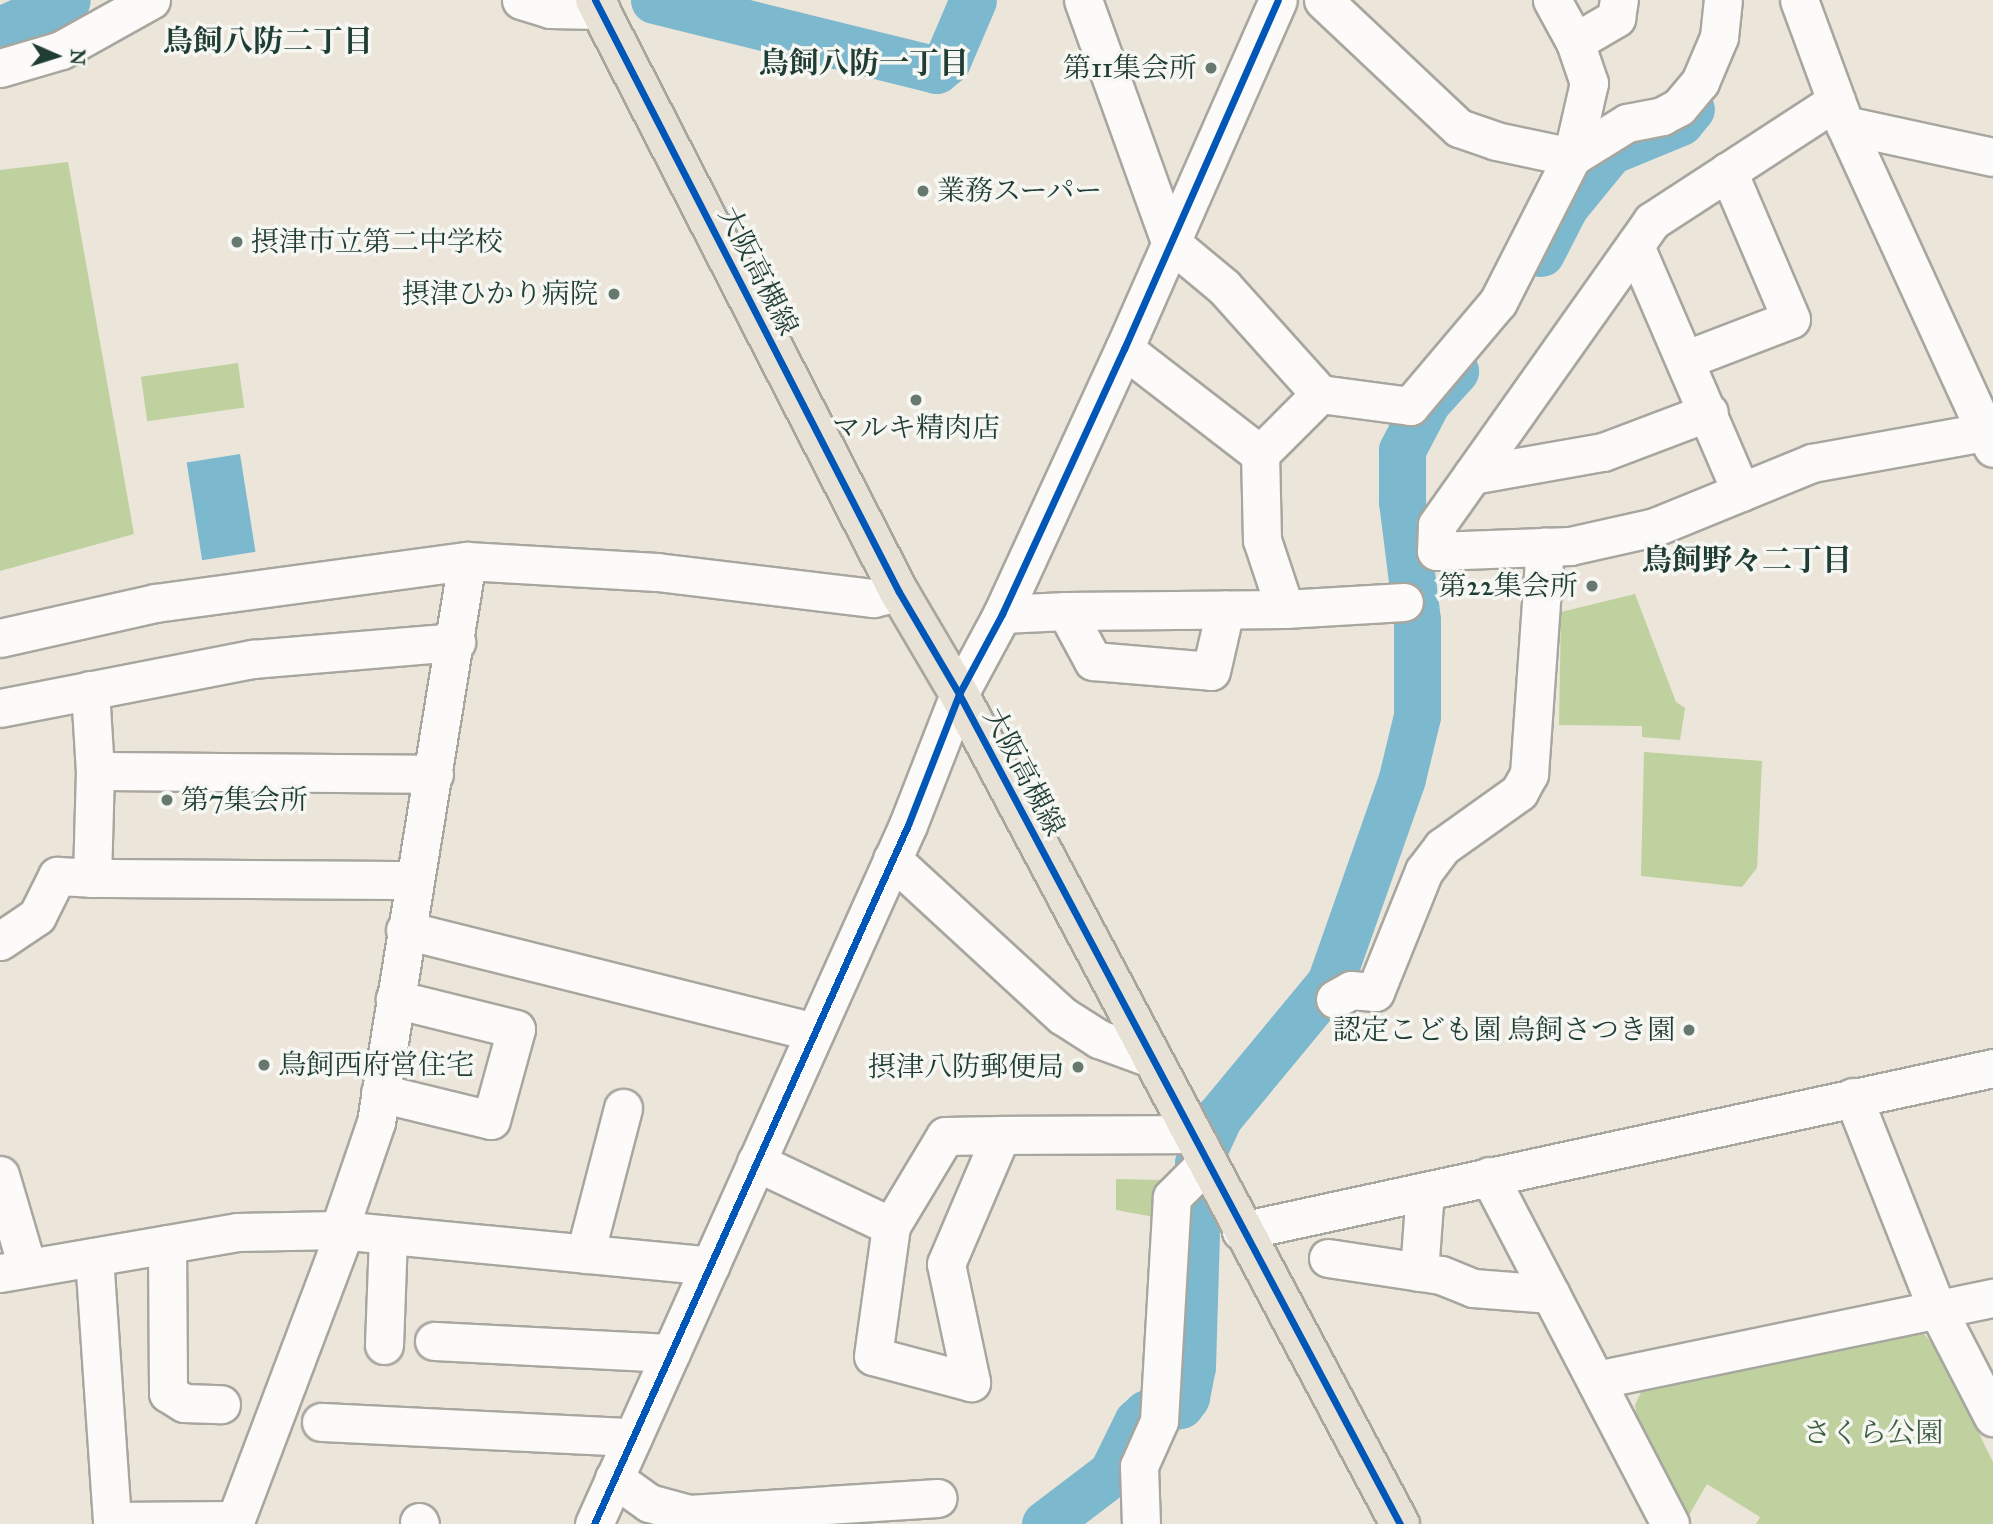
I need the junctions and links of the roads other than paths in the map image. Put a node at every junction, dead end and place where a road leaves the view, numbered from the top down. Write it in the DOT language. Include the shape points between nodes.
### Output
graph roads {
  1 [pos="151,0"];
  2 [pos="521,0"];
  3 [pos="1083,0"];
  4 [pos="1278,0"];
  5 [pos="1323,0"];
  6 [pos="1552,0"];
  7 [pos="1619,0"];
  8 [pos="1723,0"];
  9 [pos="1799,0"];
  10 [pos="598,5"];
  11 [pos="1575,42"];
  12 [pos="0,68"];
  13 [pos="1840,113"];
  14 [pos="1993,157"];
  15 [pos="1572,158"];
  16 [pos="1728,172"];
  17 [pos="1170,242"];
  18 [pos="1635,246"];
  19 [pos="1124,349"];
  20 [pos="1687,359"];
  21 [pos="1320,394"];
  22 [pos="1709,412"];
  23 [pos="1989,440"];
  24 [pos="1260,454"];
  25 [pos="1472,475"];
  26 [pos="1741,492"];
  27 [pos="1545,547"];
  28 [pos="467,561"];
  29 [pos="899,592"];
  30 [pos="1404,602"];
  31 [pos="1285,609"];
  32 [pos="1225,610"];
  33 [pos="1066,611"];
  34 [pos="1002,614"];
  35 [pos="0,638"];
  36 [pos="456,642"];
  37 [pos="90,690"];
  38 [pos="959,694"];
  39 [pos="0,708"];
  40 [pos="95,771"];
  41 [pos="434,775"];
  42 [pos="892,859"];
  43 [pos="92,878"];
  44 [pos="413,880"];
  45 [pos="405,930"];
  46 [pos="0,941"];
  47 [pos="395,999"];
  48 [pos="1335,999"];
  49 [pos="814,1032"];
  50 [pos="1151,1058"];
  51 [pos="1993,1068"];
  52 [pos="380,1093"];
  53 [pos="1853,1097"];
  54 [pos="623,1108"];
  55 [pos="1001,1135"];
  56 [pos="1198,1148"];
  57 [pos="756,1162"];
  58 [pos="0,1175"];
  59 [pos="1489,1176"];
  60 [pos="1425,1191"];
  61 [pos="891,1226"];
  62 [pos="342,1230"];
  63 [pos="1241,1231"];
  64 [pos="388,1235"];
  65 [pos="167,1244"];
  66 [pos="585,1254"];
  67 [pos="93,1257"];
  68 [pos="1328,1258"];
  69 [pos="710,1266"];
  70 [pos="13,1270"];
  71 [pos="1419,1272"];
  72 [pos="1551,1294"];
  73 [pos="1993,1298"];
  74 [pos="1937,1310"];
  75 [pos="434,1341"];
  76 [pos="384,1345"];
  77 [pos="671,1353"];
  78 [pos="1596,1380"];
  79 [pos="221,1405"];
  80 [pos="1993,1417"];
  81 [pos="321,1422"];
  82 [pos="632,1437"];
  83 [pos="614,1478"];
  84 [pos="937,1498"];
  85 [pos="870,1513"];
  86 [pos="235,1522"];
  87 [pos="112,1523"];
  88 [pos="594,1524"];
  89 [pos="1141,1524"];
  90 [pos="1399,1524"];
  91 [pos="1670,1524"];
  1 -- 12 [label="street" via="61,50"];
  2 -- 10 [label="street" via="550,9"];
  3 -- 17 [label="street"];
  4 -- 17 [label="street"];
  5 -- 15 [label="street" via="1459,128"];
  6 -- 11 [label="street"];
  7 -- 11 [label="street" via="1616,18"];
  8 -- 15 [label="street" via="1719,37 1705,71 1679,107 1662,116 1627,123"];
  9 -- 13 [label="street"];
  10 -- 29 [label="main road, 大阪高槻線"];
  11 -- 15 [label="street" via="1589,83"];
  13 -- 14 [label="street"];
  13 -- 16 [label="street"];
  13 -- 23 [label="street"];
  15 -- 21 [label="street" via="1498,302 1410,406"];
  16 -- 18 [label="street" via="1652,221"];
  16 -- 20 [label="street" via="1791,319"];
  17 -- 19 [label="street"];
  17 -- 21 [label="street" via="1224,287"];
  18 -- 20 [label="street"];
  18 -- 25 [label="street"];
  19 -- 24 [label="street"];
  19 -- 34 [label="street"];
  20 -- 22 [label="street"];
  21 -- 24 [label="street"];
  22 -- 25 [label="street" via="1604,452"];
  22 -- 26 [label="street"];
  23 -- 26 [label="street" via="1812,463"];
  24 -- 31 [label="street" via="1262,540"];
  25 -- 27 [label="street" via="1437,525 1436,551"];
  26 -- 27 [label="street" via="1655,527"];
  27 -- 48 [label="street" via="1529,775 1519,792 1442,847 1424,871 1375,992 1351,990"];
  28 -- 29 [label="street" via="657,572 873,598"];
  28 -- 35 [label="street" via="155,603"];
  28 -- 36 [label="street"];
  29 -- 38 [label="main road, 大阪高槻線"];
  30 -- 31 [label="street"];
  31 -- 32 [label="street"];
  32 -- 33 [label="street"];
  32 -- 33 [label="street" via="1210,671 1093,661"];
  33 -- 34 [label="street"];
  34 -- 38 [label="street"];
  36 -- 37 [label="street" via="253,659"];
  36 -- 41 [label="street"];
  37 -- 39 [label="street"];
  37 -- 40 [label="street"];
  38 -- 42 [label="street"];
  38 -- 50 [label="main road, 大阪高槻線"];
  40 -- 41 [label="street"];
  40 -- 43 [label="street"];
  41 -- 44 [label="street"];
  42 -- 49 [label="street"];
  42 -- 50 [label="street" via="1063,1016 1099,1039"];
  43 -- 44 [label="street"];
  43 -- 46 [label="street" via="57,876 37,916"];
  44 -- 45 [label="street"];
  45 -- 47 [label="street"];
  45 -- 49 [label="street"];
  47 -- 52 [label="street"];
  47 -- 52 [label="street" via="516,1029 491,1120"];
  49 -- 57 [label="street"];
  50 -- 56 [label="main road, 大阪高槻線"];
  51 -- 53 [label="street"];
  52 -- 62 [label="street" via="376,1122"];
  53 -- 59 [label="street"];
  53 -- 74 [label="street"];
  54 -- 66 [label="street"];
  55 -- 56 [label="street"];
  55 -- 61 [label="street" via="945,1136"];
  55 -- 61 [label="street" via="946,1264 971,1382 873,1356"];
  56 -- 63 [label="main road, 大阪高槻線"];
  56 -- 89 [label="street" via="1172,1197 1159,1410 1139,1466"];
  57 -- 61 [label="street"];
  57 -- 69 [label="street"];
  58 -- 70 [label="street"];
  59 -- 60 [label="street"];
  59 -- 72 [label="street"];
  60 -- 63 [label="street"];
  60 -- 71 [label="street"];
  62 -- 64 [label="street"];
  62 -- 65 [label="street" via="237,1232"];
  62 -- 86 [label="street"];
  63 -- 90 [label="main road, 大阪高槻線"];
  64 -- 66 [label="street"];
  64 -- 76 [label="street"];
  65 -- 67 [label="street"];
  65 -- 79 [label="street" via="168,1393 184,1403"];
  66 -- 69 [label="street"];
  67 -- 70 [label="street"];
  67 -- 87 [label="street"];
  68 -- 71 [label="street"];
  69 -- 77 [label="street"];
  71 -- 72 [label="street" via="1473,1288"];
  72 -- 78 [label="street"];
  73 -- 74 [label="street"];
  74 -- 78 [label="street"];
  74 -- 80 [label="street"];
  75 -- 77 [label="street"];
  77 -- 82 [label="street"];
  78 -- 91 [label="street"];
  81 -- 82 [label="street"];
  82 -- 83 [label="street"];
  83 -- 85 [label="street" via="649,1503 689,1514"];
  83 -- 88 [label="street"];
  84 -- 85 [label="street"];
  86 -- 87 [label="street"];
}
